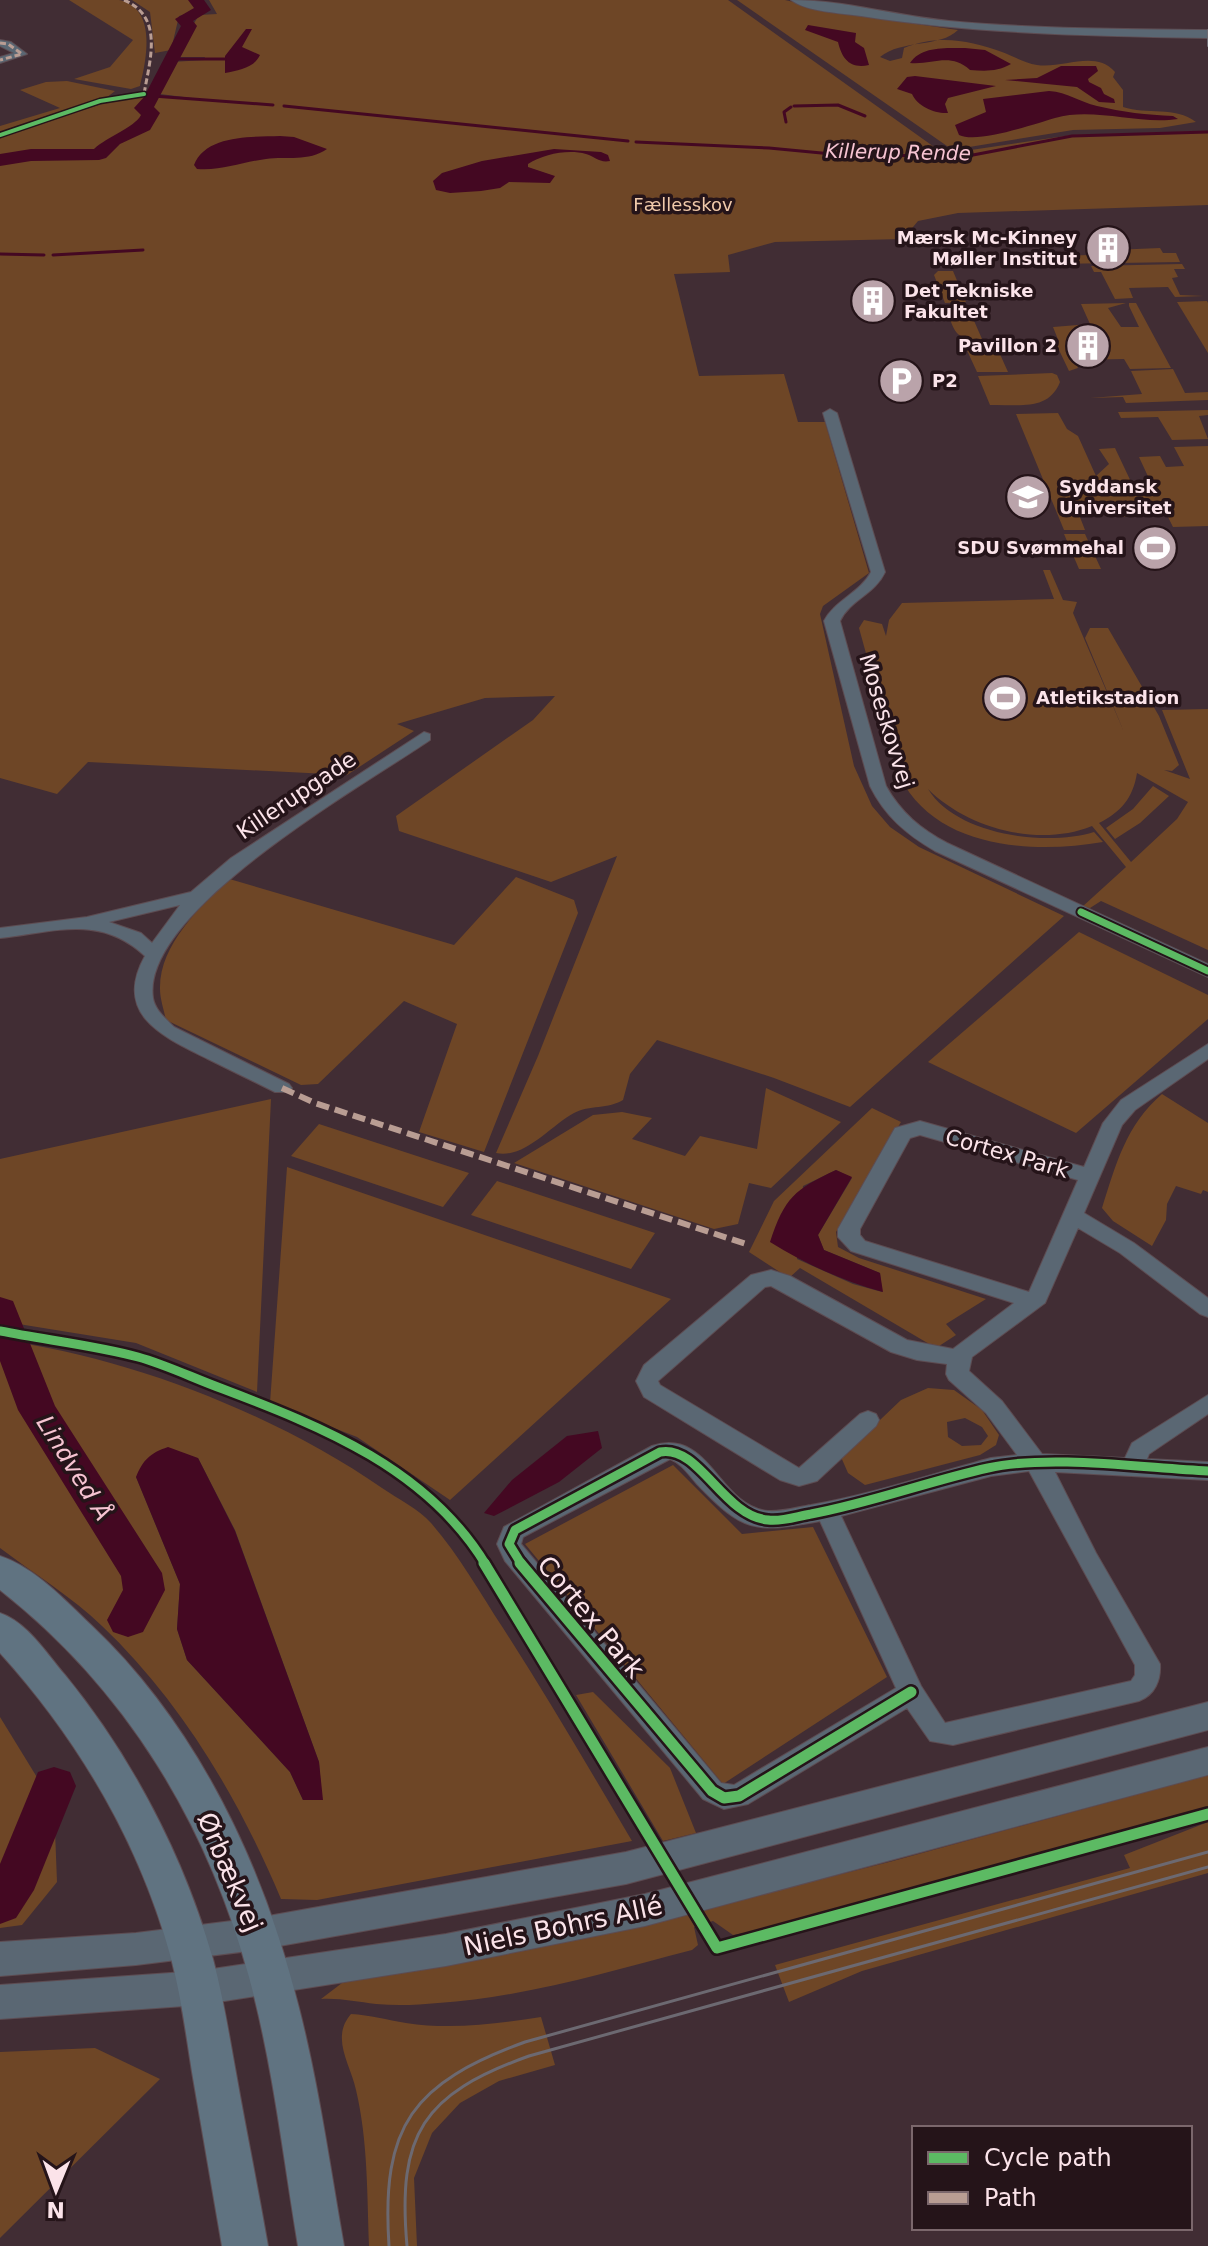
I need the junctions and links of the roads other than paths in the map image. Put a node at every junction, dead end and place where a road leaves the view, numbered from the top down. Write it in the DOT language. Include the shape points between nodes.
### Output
graph roads {
  1 [pos="797,0"];
  2 [pos="1208,34"];
  3 [pos="0,43"];
  4 [pos="0,60"];
  5 [pos="830,413"];
  6 [pos="424,737"];
  7 [pos="197,896"];
  8 [pos="87,922"];
  9 [pos="0,933"];
  10 [pos="153,954"];
  11 [pos="1208,971"];
  12 [pos="1208,1050"];
  13 [pos="282,1088"];
  14 [pos="1090,1176"];
  15 [pos="1074,1216"];
  16 [pos="1031,1303"];
  17 [pos="1208,1309"];
  18 [pos="959,1358"];
  19 [pos="1208,1403"];
  20 [pos="868,1420"];
  21 [pos="1035,1462"];
  22 [pos="1132,1468"];
  23 [pos="1208,1471"];
  24 [pos="827,1511"];
  25 [pos="0,1570"];
  26 [pos="0,1628"];
  27 [pos="911,1692"];
  28 [pos="1208,1703"];
  29 [pos="1208,1716"];
  30 [pos="1153,1731"];
  31 [pos="1208,1761"];
  32 [pos="257,1934"];
  33 [pos="187,1943"];
  34 [pos="0,1959"];
  35 [pos="271,1978"];
  36 [pos="199,1988"];
  37 [pos="0,2002"];
  38 [pos="245,2246"];
  39 [pos="321,2246"];
  1 -- 2 [label="street" via="963,26"];
  3 -- 4 [label="street" via="22,54"];
  5 -- 11 [label="street, Moseskovvej" via="878,572 838,607 832,621 886,804 941,847"];
  6 -- 7 [label="street, Killerupgade" via="237,862"];
  7 -- 8 [label="street, Killerupgade"];
  7 -- 10 [label="street, Killerupgade"];
  8 -- 9 [label="street, Killerupgade"];
  8 -- 10 [label="street, Killerupgade" via="135,937"];
  10 -- 13 [label="street, Killerupgade" via="144,1007 152,1021"];
  12 -- 14 [label="street, Cortex Park" via="1128,1105 1113,1123"];
  14 -- 15 [label="street, Cortex Park"];
  14 -- 16 [label="street, Cortex Park" via="909,1129 849,1229 858,1246"];
  15 -- 16 [label="street, Cortex Park"];
  15 -- 17 [label="street"];
  16 -- 18 [label="street, Cortex Park"];
  18 -- 20 [label="street" via="899,1346 771,1278 759,1280 652,1371 647,1381 652,1391 799,1477 809,1475"];
  18 -- 21 [label="street" via="957,1374 962,1381 994,1407"];
  19 -- 22 [label="street" via="1140,1449"];
  21 -- 22 [label="street, Cortex Park"];
  21 -- 24 [label="street, Cortex Park" via="991,1467"];
  21 -- 27 [label="street" via="1147,1664 1148,1677 1139,1690 953,1734 939,1733 930,1724"];
  22 -- 23 [label="street, Cortex Park"];
  24 -- 27 [label="street"];
  24 -- 27 [label="street, Cortex Park" via="788,1520 756,1518 731,1504 682,1453 670,1450 515,1530 508,1546 712,1791 724,1798 739,1796"];
  25 -- 32 [label="main road, Ørbækvej" via="79,1636 182,1766 238,1877"];
  26 -- 33 [label="main road" via="71,1709 141,1825"];
  28 -- 30 [label="street"];
  29 -- 30 [label="street, Niels Bohrs Allé"];
  30 -- 32 [label="street, Niels Bohrs Allé" via="626,1868"];
  31 -- 35 [label="street, Niels Bohrs Allé" via="645,1910"];
  32 -- 33 [label="street, Niels Bohrs Allé"];
  32 -- 35 [label="main road, Ørbækvej"];
  33 -- 34 [label="street, Niels Bohrs Allé"];
  33 -- 36 [label="main road"];
  35 -- 36 [label="street, Niels Bohrs Allé"];
  35 -- 39 [label="main road, Ørbækvej"];
  36 -- 37 [label="street, Niels Bohrs Allé"];
  36 -- 38 [label="main road"];
}
